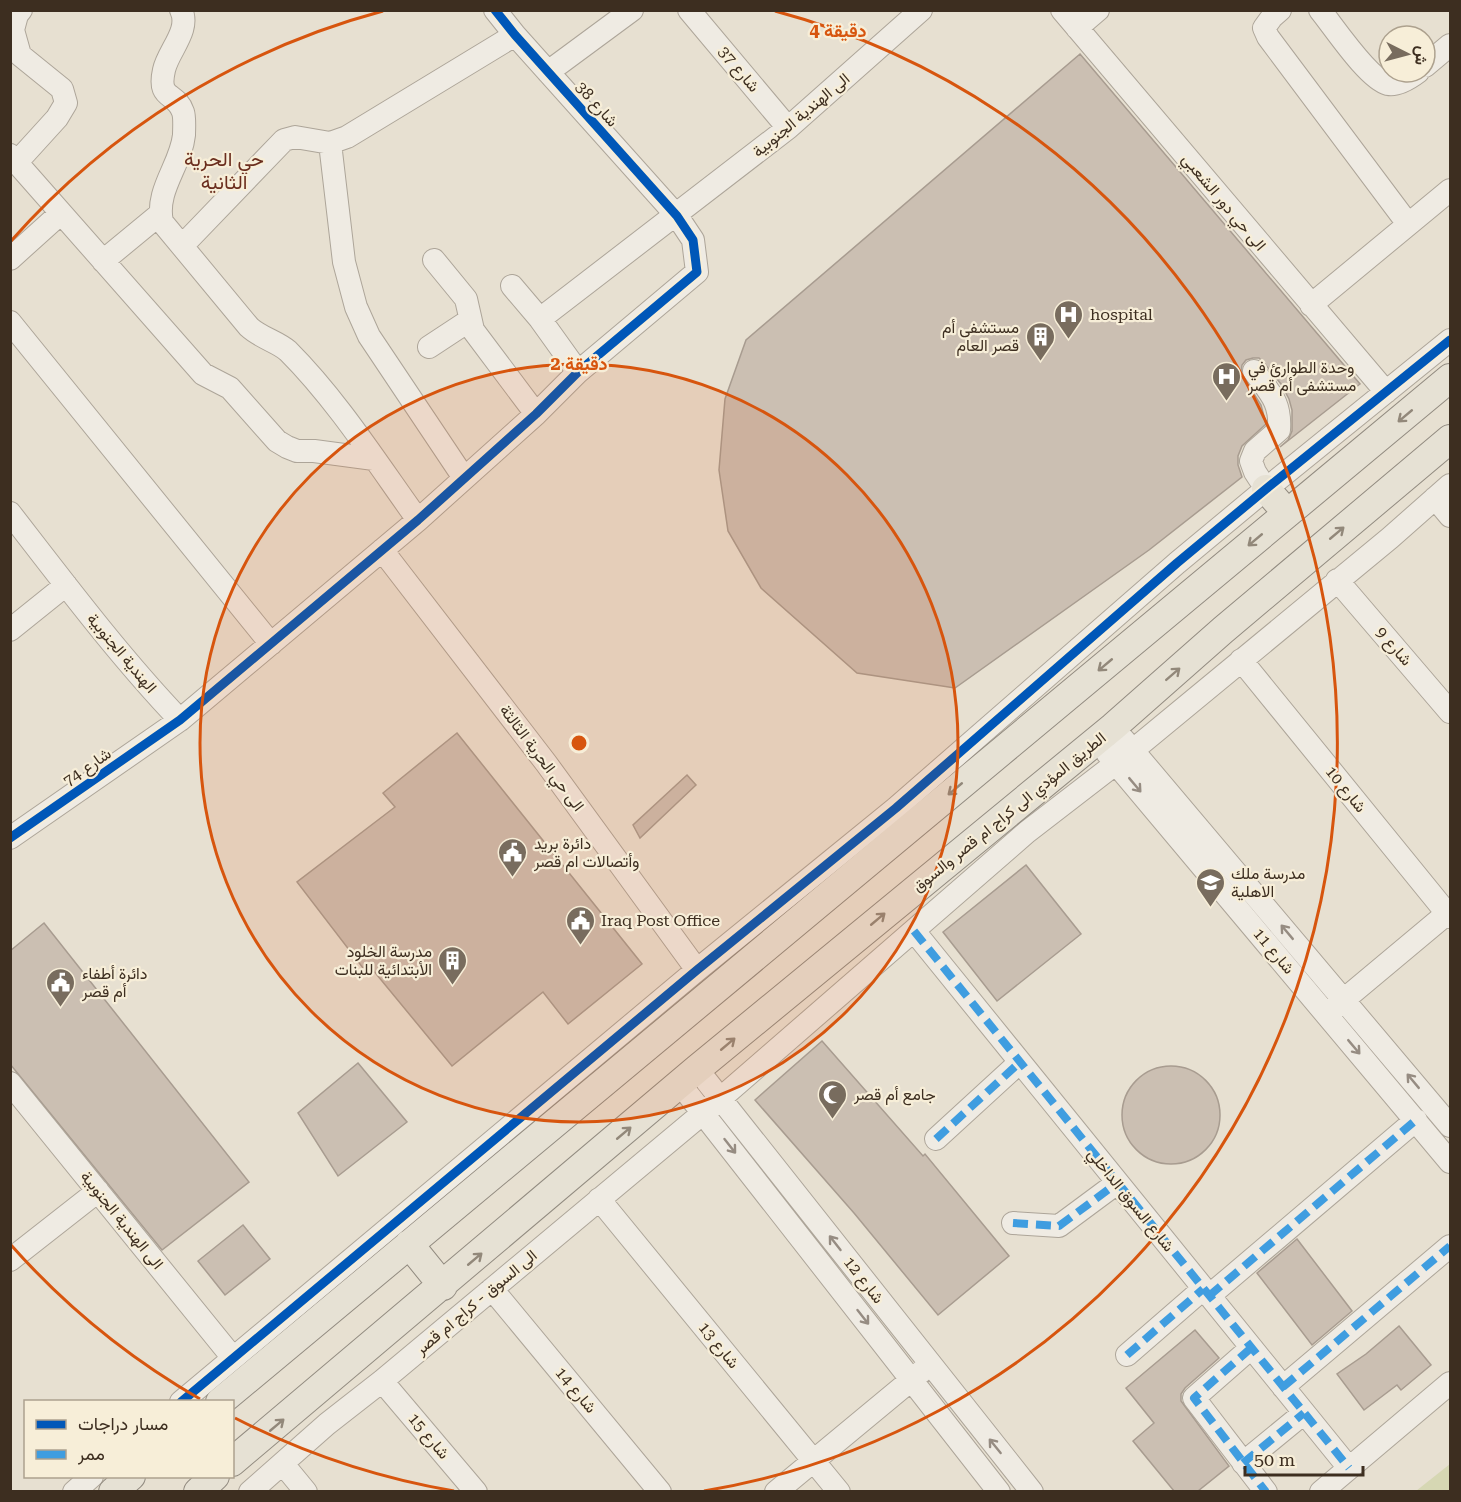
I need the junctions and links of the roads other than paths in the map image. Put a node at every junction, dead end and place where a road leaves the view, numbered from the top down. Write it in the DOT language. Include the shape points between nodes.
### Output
graph roads {
  1 [pos="21,10"];
  2 [pos="181,10"];
  3 [pos="495,10"];
  4 [pos="632,10"];
  5 [pos="689,10"];
  6 [pos="921,10"];
  7 [pos="1062,10"];
  8 [pos="1098,10"];
  9 [pos="1281,10"];
  10 [pos="1320,10"];
  11 [pos="896,18"];
  12 [pos="1077,28"];
  13 [pos="514,35"];
  14 [pos="1450,45"];
  15 [pos="1437,56"];
  16 [pos="548,72"];
  17 [pos="1377,78"];
  18 [pos="788,128"];
  19 [pos="330,143"];
  20 [pos="14,158"];
  21 [pos="1450,189"];
  22 [pos="61,213"];
  23 [pos="160,214"];
  24 [pos="677,216"];
  25 [pos="1408,224"];
  26 [pos="182,246"];
  27 [pos="10,259"];
  28 [pos="434,260"];
  29 [pos="103,261"];
  30 [pos="512,286"];
  31 [pos="1311,305"];
  32 [pos="540,319"];
  33 [pos="470,321"];
  34 [pos="10,322"];
  35 [pos="1450,340"];
  36 [pos="429,346"];
  37 [pos="1254,371"];
  38 [pos="578,372"];
  39 [pos="1450,378"];
  40 [pos="1386,392"];
  41 [pos="536,414"];
  42 [pos="1450,439"];
  43 [pos="374,459"];
  44 [pos="464,478"];
  45 [pos="1266,489"];
  46 [pos="1443,492"];
  47 [pos="10,513"];
  48 [pos="1287,513"];
  49 [pos="1450,516"];
  50 [pos="418,520"];
  51 [pos="382,550"];
  52 [pos="1337,580"];
  53 [pos="66,585"];
  54 [pos="10,630"];
  55 [pos="271,644"];
  56 [pos="1241,660"];
  57 [pos="1450,712"];
  58 [pos="180,720"];
  59 [pos="1104,734"];
  60 [pos="1124,757"];
  61 [pos="10,838"];
  62 [pos="1449,914"];
  63 [pos="914,931"];
  64 [pos="697,970"];
  65 [pos="1344,999"];
  66 [pos="1327,1014"];
  67 [pos="646,1030"];
  68 [pos="1020,1062"];
  69 [pos="689,1077"];
  70 [pos="10,1083"];
  71 [pos="722,1098"];
  72 [pos="703,1112"];
  73 [pos="1416,1120"];
  74 [pos="1450,1126"];
  75 [pos="936,1139"];
  76 [pos="1450,1162"];
  77 [pos="1117,1183"];
  78 [pos="98,1191"];
  79 [pos="599,1199"];
  80 [pos="1013,1223"];
  81 [pos="409,1244"];
  82 [pos="1450,1246"];
  83 [pos="10,1260"];
  84 [pos="443,1286"];
  85 [pos="492,1289"];
  86 [pos="1206,1293"];
  87 [pos="286,1330"];
  88 [pos="1251,1348"];
  89 [pos="1127,1355"];
  90 [pos="233,1358"];
  91 [pos="930,1364"];
  92 [pos="911,1379"];
  93 [pos="382,1381"];
  94 [pos="1450,1383"];
  95 [pos="1283,1387"];
  96 [pos="182,1400"];
  97 [pos="221,1400"];
  98 [pos="1304,1413"];
  99 [pos="813,1459"];
  100 [pos="234,1460"];
  101 [pos="1244,1463"];
  102 [pos="283,1464"];
  103 [pos="1349,1468"];
  104 [pos="90,1478"];
  105 [pos="129,1478"];
  106 [pos="213,1478"];
  107 [pos="74,1491"];
  108 [pos="113,1491"];
  109 [pos="198,1491"];
  110 [pos="250,1491"];
  111 [pos="306,1491"];
  112 [pos="476,1491"];
  113 [pos="660,1491"];
  114 [pos="776,1491"];
  115 [pos="839,1491"];
  116 [pos="999,1491"];
  117 [pos="1032,1491"];
  118 [pos="1266,1491"];
  119 [pos="1321,1491"];
  1 -- 20 [label="street" via="13,30 20,55 62,89 66,103 57,118"];
  2 -- 23 [label="street" via="183,28 164,67 162,85 183,112 184,137 161,199"];
  3 -- 13 [label="street, شارع 38"];
  4 -- 16 [label="street"];
  5 -- 18 [label="street, شارع 37"];
  6 -- 11 [label="street, الى الهندية الجنوبية"];
  7 -- 12 [label="street, الى حي دور الشعبي"];
  8 -- 12 [label="street"];
  9 -- 25 [label="street" via="1264,28 1268,37"];
  10 -- 17 [label="street"];
  11 -- 18 [label="street, الى الهندية الجنوبية"];
  12 -- 31 [label="street, الى حي دور الشعبي"];
  13 -- 16 [label="street, شارع 38"];
  13 -- 19 [label="street" via="347,137"];
  14 -- 15 [label="street"];
  16 -- 24 [label="street, شارع 38"];
  18 -- 24 [label="street, الى الهندية الجنوبية"];
  19 -- 26 [label="street" via="295,137 284,140"];
  19 -- 44 [label="street" via="344,262 356,307 369,336"];
  20 -- 22 [label="street"];
  21 -- 25 [label="street"];
  22 -- 27 [label="street"];
  22 -- 29 [label="street"];
  23 -- 26 [label="street"];
  23 -- 29 [label="street"];
  24 -- 32 [label="street, الى الهندية الجنوبية"];
  24 -- 38 [label="street, شارع 38" via="693,240 697,272"];
  25 -- 31 [label="street"];
  26 -- 43 [label="street" via="249,327 285,349 322,387"];
  28 -- 33 [label="street" via="466,299"];
  29 -- 43 [label="street" via="202,374 230,388 277,441 297,451"];
  30 -- 32 [label="street"];
  31 -- 40 [label="street, الى حي دور الشعبي"];
  32 -- 38 [label="street"];
  33 -- 36 [label="street"];
  33 -- 41 [label="street"];
  34 -- 55 [label="street"];
  35 -- 40 [label="street"];
  37 -- 45 [label="street" via="1278,405 1280,416 1279,430 1251,461"];
  38 -- 41 [label="street, شارع 74"];
  39 -- 48 [label="main road, one-way"];
  40 -- 45 [label="street"];
  41 -- 44 [label="street, شارع 74"];
  59 -- 42 [label="main road, الطريق المؤدي الى كراج ام قصر والسوق, one-way"];
  43 -- 50 [label="street"];
  44 -- 50 [label="street, شارع 74"];
  45 -- 48 [label="main road"];
  45 -- 64 [label="street" via="896,808"];
  46 -- 49 [label="street"];
  46 -- 52 [label="street, الى السوق - كراج ام قصر"];
  47 -- 53 [label="street, الهندية الجنوبية"];
  48 -- 67 [label="main road, one-way"];
  50 -- 51 [label="street, شارع 74"];
  51 -- 55 [label="street, شارع 74"];
  51 -- 64 [label="street, الى حي الحرية الثالثة" via="546,763"];
  52 -- 56 [label="street, الى السوق - كراج ام قصر"];
  52 -- 57 [label="street, شارع 9"];
  53 -- 54 [label="street"];
  53 -- 58 [label="street, الهندية الجنوبية"];
  55 -- 58 [label="street, شارع 74"];
  56 -- 60 [label="street, الى السوق - كراج ام قصر"];
  56 -- 62 [label="street, شارع 10"];
  58 -- 61 [label="street, شارع 74"];
  59 -- 60 [label="street, شارع 11"];
  69 -- 59 [label="main road, الطريق المؤدي الى كراج ام قصر والسوق, one-way"];
  60 -- 63 [label="street, الى السوق - كراج ام قصر" via="1026,832"];
  65 -- 60 [label="street, شارع 11, one-way"];
  60 -- 66 [label="street, شارع 11, one-way"];
  62 -- 65 [label="street"];
  63 -- 68 [label="street, شارع السوق الداخلي"];
  63 -- 71 [label="street, الى السوق - كراج ام قصر"];
  64 -- 67 [label="street"];
  65 -- 66 [label="street"];
  74 -- 65 [label="street, شارع 11, one-way"];
  66 -- 73 [label="street, شارع 11, one-way"];
  67 -- 81 [label="main road"];
  67 -- 87 [label="street"];
  68 -- 75 [label="street"];
  68 -- 77 [label="street, شارع السوق الداخلي"];
  69 -- 71 [label="street, شارع 12"];
  69 -- 72 [label="street, شارع 12"];
  84 -- 69 [label="main road, الطريق المؤدي الى كراج ام قصر والسوق, one-way"];
  70 -- 78 [label="street, الى الهندية الجنوبية"];
  71 -- 72 [label="street, الى السوق - كراج ام قصر"];
  91 -- 71 [label="street, شارع 12, one-way"];
  72 -- 79 [label="street, الى السوق - كراج ام قصر"];
  72 -- 92 [label="street, شارع 12, one-way"];
  73 -- 76 [label="street, شارع 11"];
  73 -- 86 [label="street"];
  77 -- 80 [label="street" via="1059,1226"];
  77 -- 86 [label="street, شارع السوق الداخلي"];
  78 -- 83 [label="street"];
  78 -- 90 [label="street, الى الهندية الجنوبية"];
  79 -- 85 [label="street, الى السوق - كراج ام قصر"];
  79 -- 99 [label="street, شارع 13"];
  81 -- 84 [label="main road"];
  81 -- 87 [label="main road"];
  82 -- 95 [label="street"];
  100 -- 84 [label="main road, الطريق المؤدي الى كراج ام قصر والسوق, one-way"];
  85 -- 93 [label="street, الى السوق - كراج ام قصر"];
  85 -- 113 [label="street, شارع 14"];
  86 -- 88 [label="street, شارع السوق الداخلي"];
  86 -- 89 [label="street"];
  87 -- 90 [label="street"];
  87 -- 97 [label="main road"];
  88 -- 95 [label="street, شارع السوق الداخلي"];
  88 -- 101 [label="street" via="1194,1398"];
  90 -- 96 [label="street"];
  91 -- 92 [label="street"];
  117 -- 91 [label="street, شارع 12, one-way"];
  92 -- 99 [label="street"];
  92 -- 116 [label="street, شارع 12"];
  93 -- 102 [label="street, الى السوق - كراج ام قصر"];
  93 -- 112 [label="street, شارع 15"];
  94 -- 103 [label="street"];
  95 -- 98 [label="street, شارع السوق الداخلي"];
  98 -- 101 [label="street"];
  98 -- 103 [label="street, شارع السوق الداخلي"];
  99 -- 114 [label="street"];
  99 -- 115 [label="street, شارع 13"];
  101 -- 118 [label="street"];
  102 -- 110 [label="street, الى السوق - كراج ام قصر"];
  102 -- 111 [label="street"];
  103 -- 119 [label="street"];
  104 -- 107 [label="street"];
  105 -- 108 [label="main road"];
  106 -- 109 [label="main road"];
}
